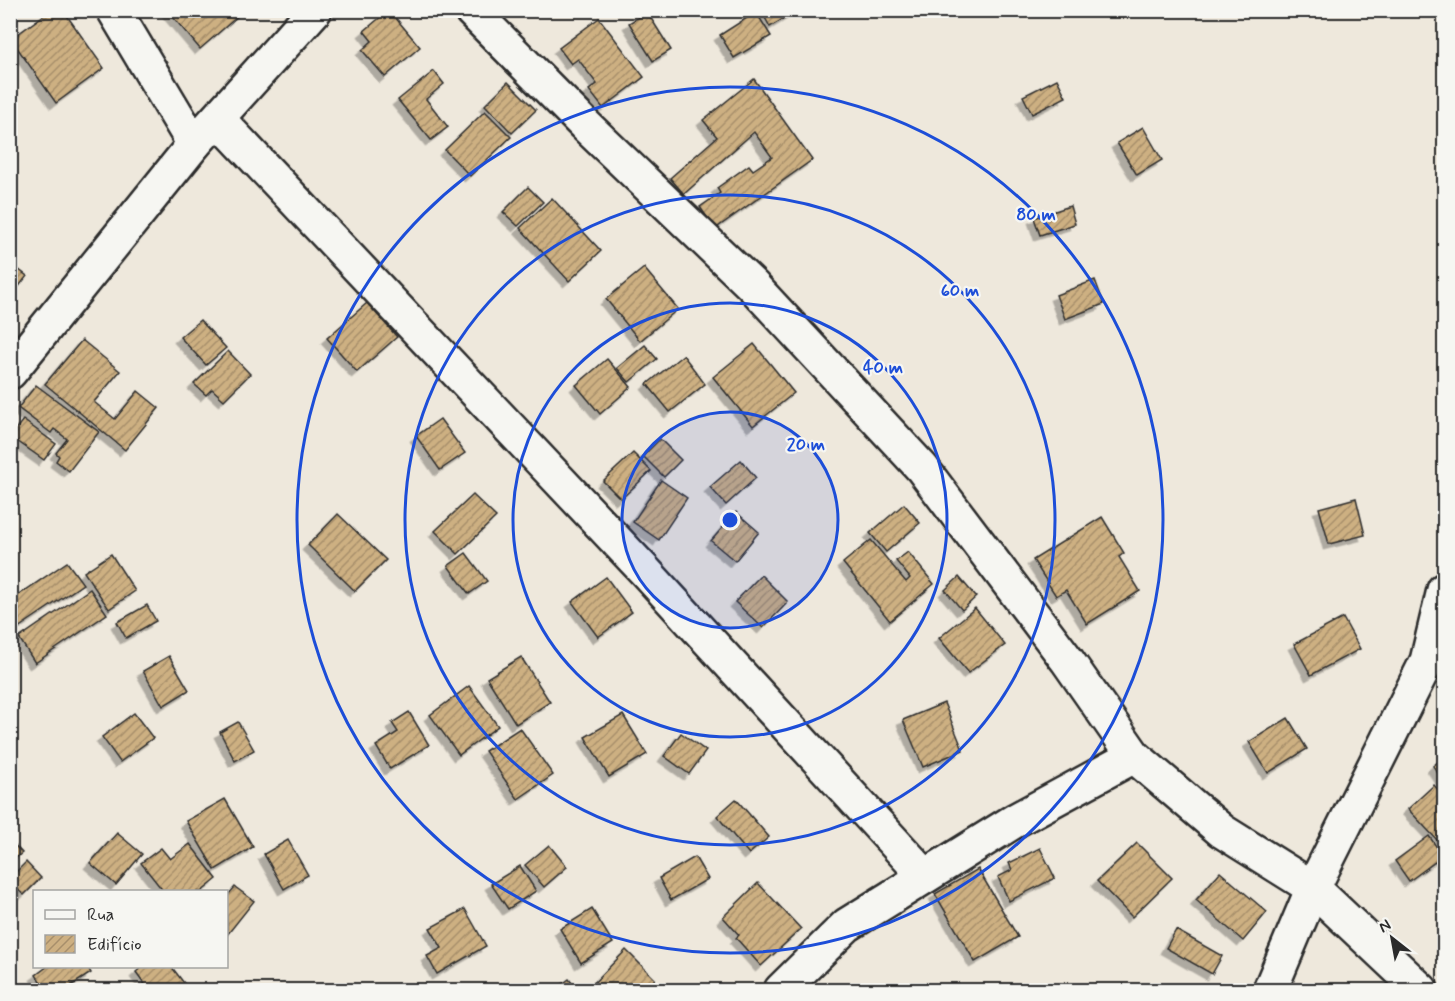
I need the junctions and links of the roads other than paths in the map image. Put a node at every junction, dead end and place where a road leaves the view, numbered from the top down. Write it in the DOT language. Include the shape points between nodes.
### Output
graph roads {
  1 [pos="114,10"];
  2 [pos="315,10"];
  3 [pos="471,10"];
  4 [pos="218,119"];
  5 [pos="194,144"];
  6 [pos="10,372"];
  7 [pos="1444,590"];
  8 [pos="1134,756"];
  9 [pos="925,876"];
  10 [pos="1313,888"];
  11 [pos="781,990"];
  12 [pos="1270,990"];
  13 [pos="1421,990"];
  1 -- 5 [label="street"];
  2 -- 4 [label="street"];
  3 -- 8 [label="street" via="753,286 922,468"];
  4 -- 5 [label="street"];
  4 -- 9 [label="street" via="644,570"];
  5 -- 6 [label="street"];
  7 -- 10 [label="street" via="1427,661"];
  8 -- 9 [label="street" via="1016,820"];
  8 -- 10 [label="street" via="1222,831"];
  9 -- 11 [label="street" via="847,926"];
  10 -- 12 [label="street"];
  10 -- 13 [label="street"];
}
